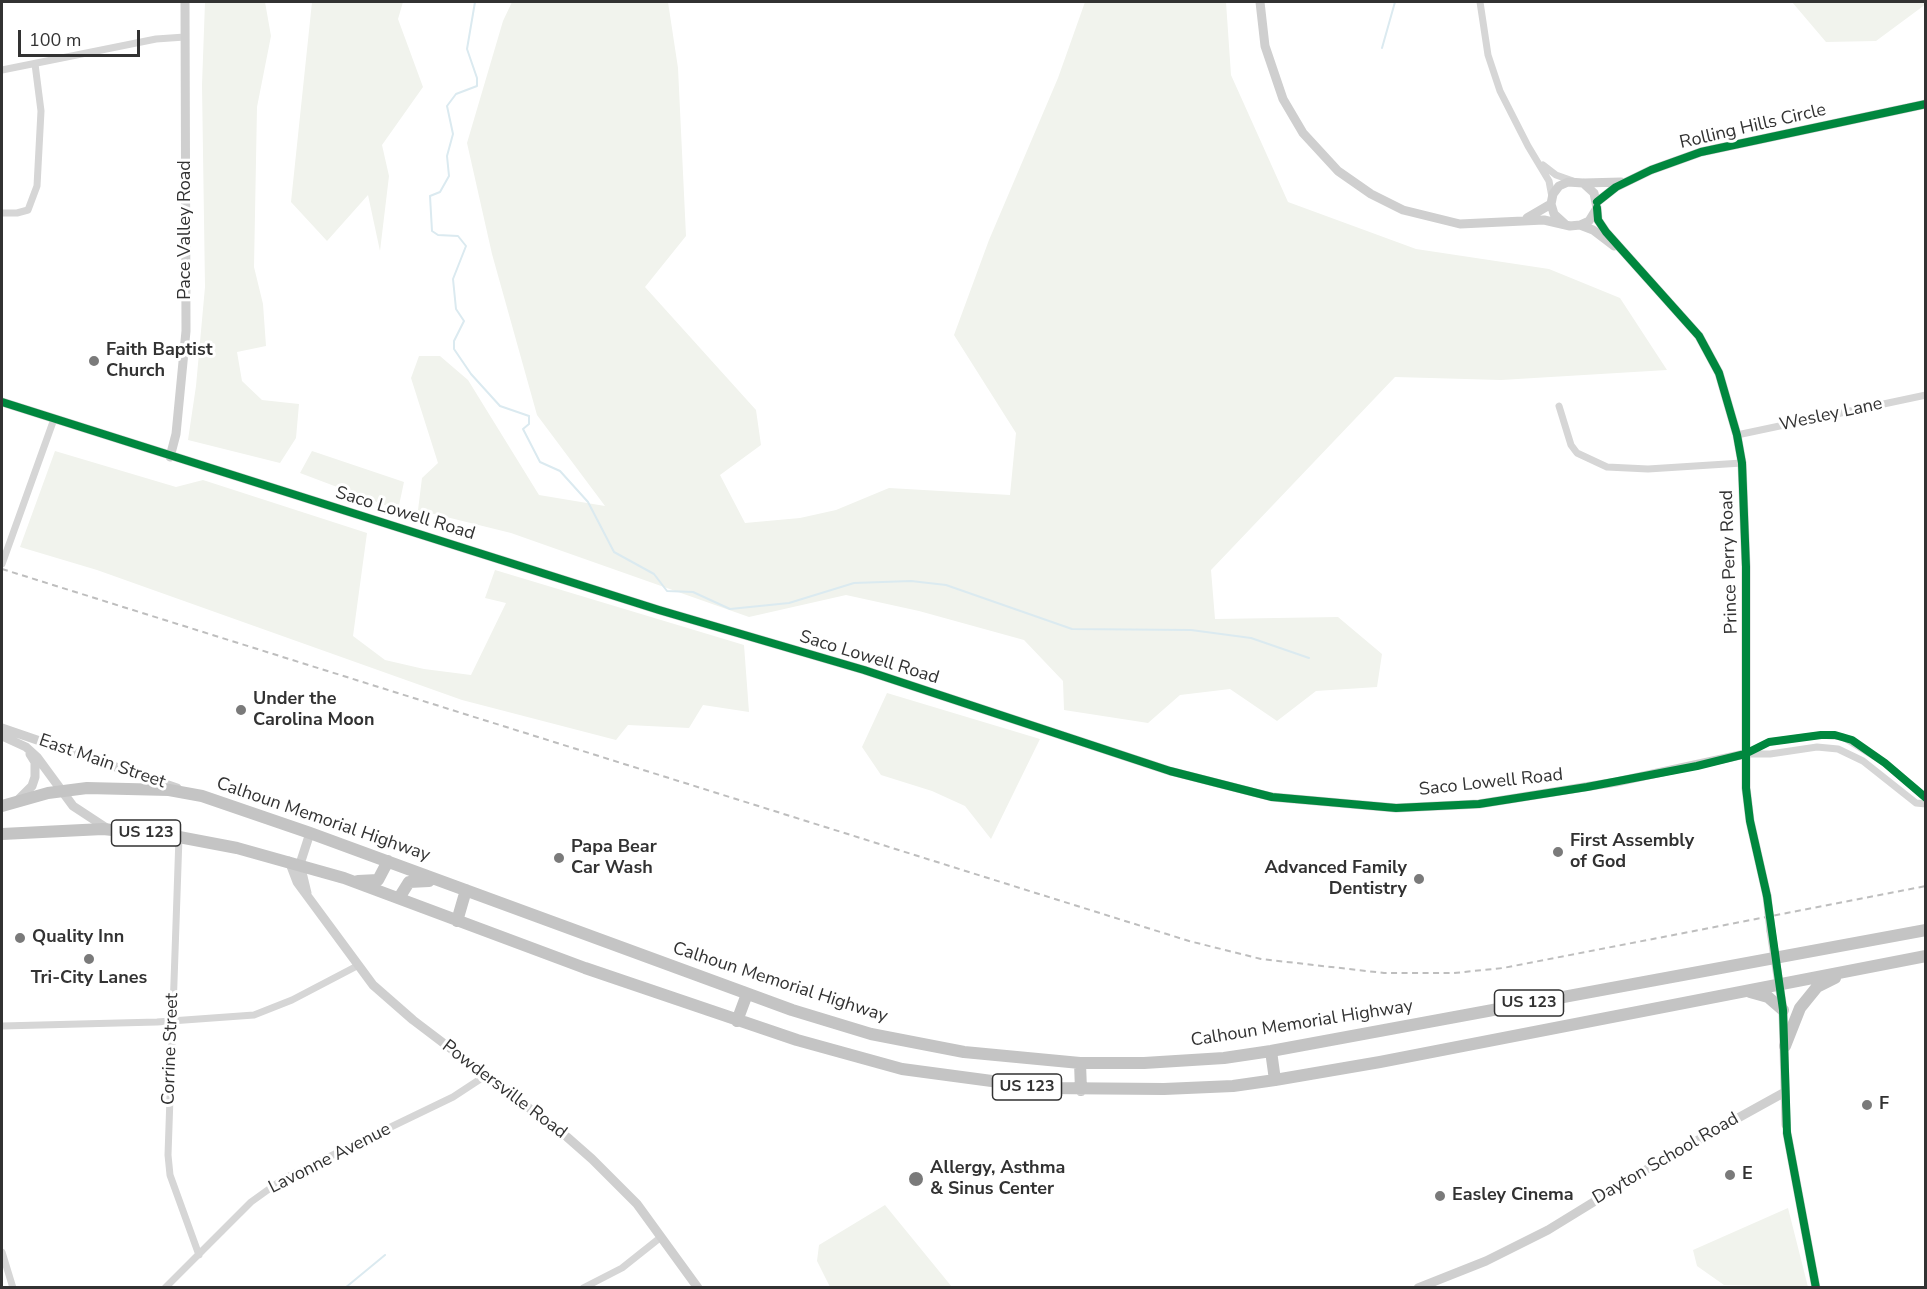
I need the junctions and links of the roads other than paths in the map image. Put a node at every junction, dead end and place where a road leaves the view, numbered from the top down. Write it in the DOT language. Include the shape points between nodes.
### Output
graph roads {
  1 [pos="186,2"];
  2 [pos="1260,2"];
  3 [pos="1480,2"];
  4 [pos="186,37"];
  5 [pos="35,64"];
  6 [pos="2,70"];
  7 [pos="1926,104"];
  8 [pos="1541,164"];
  9 [pos="1630,180"];
  10 [pos="1578,182"];
  11 [pos="1552,202"];
  12 [pos="1597,205"];
  13 [pos="2,213"];
  14 [pos="1514,223"];
  15 [pos="1565,224"];
  16 [pos="1580,225"];
  17 [pos="1628,257"];
  18 [pos="1926,395"];
  19 [pos="2,402"];
  20 [pos="1558,406"];
  21 [pos="54,419"];
  22 [pos="1737,435"];
  23 [pos="170,457"];
  24 [pos="1742,463"];
  25 [pos="2,564"];
  26 [pos="2,728"];
  27 [pos="2,736"];
  28 [pos="26,747"];
  29 [pos="1745,754"];
  30 [pos="62,791"];
  31 [pos="202,796"];
  32 [pos="1926,798"];
  33 [pos="17,801"];
  34 [pos="1926,804"];
  35 [pos="2,806"];
  36 [pos="111,830"];
  37 [pos="310,833"];
  38 [pos="2,834"];
  39 [pos="179,837"];
  40 [pos="388,861"];
  41 [pos="294,862"];
  42 [pos="353,881"];
  43 [pos="442,881"];
  44 [pos="466,890"];
  45 [pos="399,898"];
  46 [pos="457,921"];
  47 [pos="1926,930"];
  48 [pos="1926,956"];
  49 [pos="1777,958"];
  50 [pos="357,966"];
  51 [pos="1849,971"];
  52 [pos="1780,985"];
  53 [pos="1746,991"];
  54 [pos="747,994"];
  55 [pos="1783,1010"];
  56 [pos="173,1021"];
  57 [pos="737,1021"];
  58 [pos="2,1026"];
  59 [pos="1785,1046"];
  60 [pos="1271,1051"];
  61 [pos="1080,1063"];
  62 [pos="485,1076"];
  63 [pos="1275,1080"];
  64 [pos="1081,1090"];
  65 [pos="1785,1092"];
  66 [pos="661,1237"];
  67 [pos="2,1252"];
  68 [pos="199,1255"];
  69 [pos="13,1287"];
  70 [pos="165,1287"];
  71 [pos="583,1287"];
  72 [pos="698,1287"];
  73 [pos="1418,1287"];
  74 [pos="1816,1287"];
  1 -- 4 [label="street, Pace Valley Road"];
  2 -- 14 [label="street" via="1265,46 1283,99 1303,133 1338,171 1371,194 1432,219 1460,224"];
  3 -- 8 [label="street" via="1488,55 1500,91"];
  4 -- 5 [label="street" via="156,39"];
  4 -- 23 [label="street, Pace Valley Road" via="186,331 176,435"];
  5 -- 6 [label="street"];
  5 -- 13 [label="street" via="41,111 38,186 28,210"];
  7 -- 9 [label="street, Rolling Hills Circle" via="1701,152"];
  8 -- 10 [label="street" via="1556,175"];
  8 -- 11 [label="street" via="1552,189"];
  9 -- 10 [label="street, Rolling Hills Circle" via="1613,184"];
  9 -- 12 [label="street, Rolling Hills Circle"];
  10 -- 11 [label="street" via="1559,186"];
  10 -- 12 [label="street" via="1591,188"];
  11 -- 14 [label="street" via="1537,215"];
  11 -- 15 [label="street" via="1557,218"];
  12 -- 16 [label="street" via="1593,217"];
  12 -- 17 [label="street, Prince Perry Road" via="1598,220"];
  14 -- 15 [label="street" via="1544,220"];
  15 -- 16 [label="street"];
  16 -- 17 [label="street, Prince Perry Road" via="1593,230"];
  17 -- 22 [label="street, Prince Perry Road" via="1700,336 1722,381"];
  18 -- 22 [label="street, Wesley Lane"];
  19 -- 21 [label="street, Saco Lowell Road"];
  20 -- 24 [label="street" via="1577,453 1607,467 1648,469"];
  21 -- 23 [label="street, Saco Lowell Road"];
  21 -- 25 [label="street"];
  22 -- 24 [label="street, Prince Perry Road"];
  23 -- 29 [label="street, Saco Lowell Road" via="658,610 864,670 1170,771 1272,797 1396,808 1471,804 1587,787"];
  24 -- 29 [label="street, Prince Perry Road" via="1748,645"];
  26 -- 31 [label="street, East Main Street"];
  27 -- 28 [label="street, East Main Street"];
  28 -- 30 [label="street, East Main Street"];
  28 -- 33 [label="street" via="35,762 35,777"];
  29 -- 32 [label="street" via="1769,742 1821,735 1843,737 1886,763"];
  29 -- 34 [label="street" via="1817,747 1838,749 1863,761 1916,802"];
  29 -- 49 [label="street, Prince Perry Road, bridge" via="1750,821"];
  30 -- 31 [label="highway, Calhoun Memorial Highway / US 123" via="141,788"];
  30 -- 33 [label="highway, Calhoun Memorial Highway / US 123"];
  30 -- 36 [label="street, East Main Street" via="80,812"];
  31 -- 37 [label="highway, Calhoun Memorial Highway / US 123"];
  33 -- 35 [label="highway, Calhoun Memorial Highway / US 123"];
  36 -- 38 [label="highway, US 123"];
  36 -- 39 [label="highway, US 123"];
  37 -- 40 [label="highway, Calhoun Memorial Highway / US 123"];
  37 -- 41 [label="street"];
  39 -- 41 [label="highway, US 123"];
  39 -- 56 [label="street, Corrine Street"];
  40 -- 42 [label="highway" via="378,880"];
  40 -- 43 [label="highway, Calhoun Memorial Highway / US 123"];
  41 -- 42 [label="highway, US 123"];
  41 -- 50 [label="street, Powdersville Road" via="297,882"];
  42 -- 45 [label="highway, US 123"];
  43 -- 44 [label="highway, Calhoun Memorial Highway / US 123"];
  43 -- 45 [label="highway" via="409,882"];
  44 -- 46 [label="highway"];
  44 -- 54 [label="highway, Calhoun Memorial Highway / US 123"];
  45 -- 46 [label="highway, US 123"];
  46 -- 57 [label="highway, US 123"];
  47 -- 49 [label="highway, Calhoun Memorial Highway / US 123"];
  48 -- 51 [label="highway, US 123"];
  49 -- 52 [label="street, Prince Perry Road"];
  49 -- 60 [label="highway, Calhoun Memorial Highway / US 123"];
  50 -- 56 [label="street" via="254,1015"];
  50 -- 62 [label="street, Powdersville Road" via="413,1020"];
  51 -- 52 [label="highway, US 123"];
  51 -- 59 [label="highway" via="1817,987 1800,1008"];
  52 -- 53 [label="highway, US 123"];
  52 -- 55 [label="street, Prince Perry Road"];
  53 -- 55 [label="highway" via="1768,997"];
  53 -- 63 [label="highway, US 123"];
  54 -- 57 [label="highway"];
  54 -- 61 [label="highway, Calhoun Memorial Highway / US 123" via="901,1041 964,1052"];
  55 -- 59 [label="street, Prince Perry Road"];
  56 -- 58 [label="street"];
  56 -- 68 [label="street, Corrine Street" via="170,1175"];
  57 -- 64 [label="highway, US 123" via="902,1069 981,1082"];
  59 -- 65 [label="street, Prince Perry Road"];
  60 -- 61 [label="highway, Calhoun Memorial Highway / US 123" via="1207,1059"];
  60 -- 63 [label="highway"];
  61 -- 64 [label="highway"];
  62 -- 66 [label="street, Powdersville Road" via="592,1159 637,1203"];
  62 -- 68 [label="street, Lavonne Avenue" via="453,1097 283,1179 251,1202"];
  63 -- 64 [label="highway, US 123" via="1233,1086"];
  65 -- 73 [label="street, Dayton School Road" via="1662,1160 1548,1230 1486,1261"];
  65 -- 74 [label="street, Prince Perry Road" via="1786,1129"];
  66 -- 71 [label="street" via="622,1268"];
  66 -- 72 [label="street, Powdersville Road"];
  67 -- 69 [label="street"];
  68 -- 70 [label="street, Lavonne Avenue"];
}
